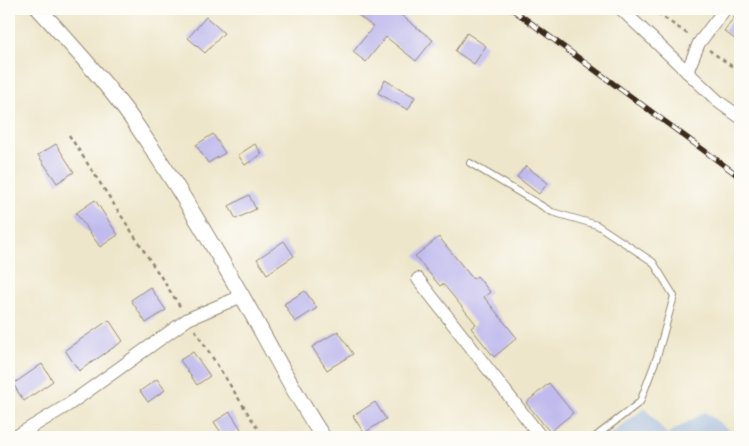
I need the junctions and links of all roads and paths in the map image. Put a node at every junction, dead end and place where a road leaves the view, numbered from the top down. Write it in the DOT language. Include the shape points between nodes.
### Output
graph roads {
  1 [pos="39,9"];
  2 [pos="621,9"];
  3 [pos="725,9"];
  4 [pos="687,72"];
  5 [pos="740,117"];
  6 [pos="69,135"];
  7 [pos="470,163"];
  8 [pos="418,278"];
  9 [pos="242,296"];
  10 [pos="188,319"];
  11 [pos="15,437"];
  12 [pos="264,437"];
  13 [pos="323,437"];
  14 [pos="541,437"];
  15 [pos="595,437"];
  1 -- 9 [label="street" via="146,139"];
  2 -- 4 [label="street"];
  3 -- 4 [label="street" via="699,43"];
  4 -- 5 [label="street"];
  6 -- 10 [label="path"];
  7 -- 15 [label="lane" via="552,212 597,225 653,262 674,296 640,402"];
  8 -- 14 [label="street"];
  9 -- 10 [label="street"];
  9 -- 13 [label="street" via="297,397"];
  10 -- 11 [label="street" via="68,405"];
  10 -- 12 [label="path"];
}
